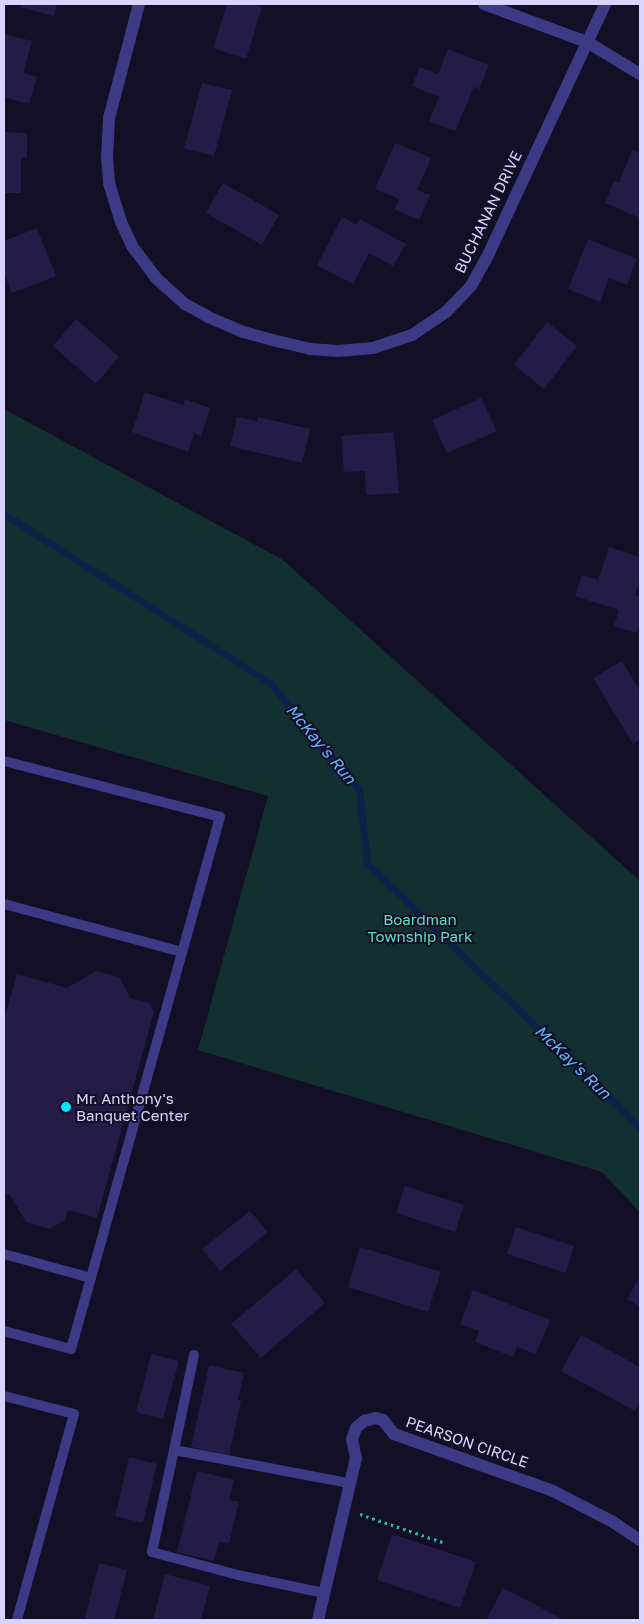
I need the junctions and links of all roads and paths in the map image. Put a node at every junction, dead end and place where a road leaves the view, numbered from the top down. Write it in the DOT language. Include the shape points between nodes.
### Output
graph roads {
  1 [pos="139,4"];
  2 [pos="484,4"];
  3 [pos="605,4"];
  4 [pos="587,42"];
  5 [pos="640,74"];
  6 [pos="4,761"];
  7 [pos="4,904"];
  8 [pos="182,952"];
  9 [pos="4,1254"];
  10 [pos="92,1278"];
  11 [pos="4,1331"];
  12 [pos="194,1355"];
  13 [pos="4,1396"];
  14 [pos="174,1450"];
  15 [pos="349,1483"];
  16 [pos="358,1513"];
  17 [pos="640,1540"];
  18 [pos="445,1543"];
  19 [pos="324,1593"];
  20 [pos="17,1620"];
  21 [pos="318,1620"];
  1 -- 4 [label="street, BUCHANAN DRIVE" via="109,118 106,158 109,183 132,246 156,278 185,304 208,317 272,340 338,352 373,348 412,335 446,312 471,286"];
  2 -- 4 [label="street"];
  3 -- 4 [label="street, BUCHANAN DRIVE"];
  4 -- 5 [label="street"];
  6 -- 8 [label="lane" via="220,817"];
  7 -- 8 [label="lane"];
  8 -- 10 [label="lane"];
  9 -- 10 [label="lane"];
  10 -- 11 [label="lane" via="72,1349"];
  12 -- 14 [label="lane"];
  13 -- 20 [label="lane" via="74,1414"];
  14 -- 15 [label="lane"];
  14 -- 19 [label="lane" via="152,1552 238,1576"];
  15 -- 17 [label="street, PEARSON CIRCLE" via="356,1458 352,1439 356,1428 364,1420 376,1418 383,1420 394,1434 532,1482 571,1499"];
  15 -- 19 [label="street, PEARSON CIRCLE"];
  16 -- 18 [label="path"];
  19 -- 21 [label="street, PEARSON CIRCLE"];
}
